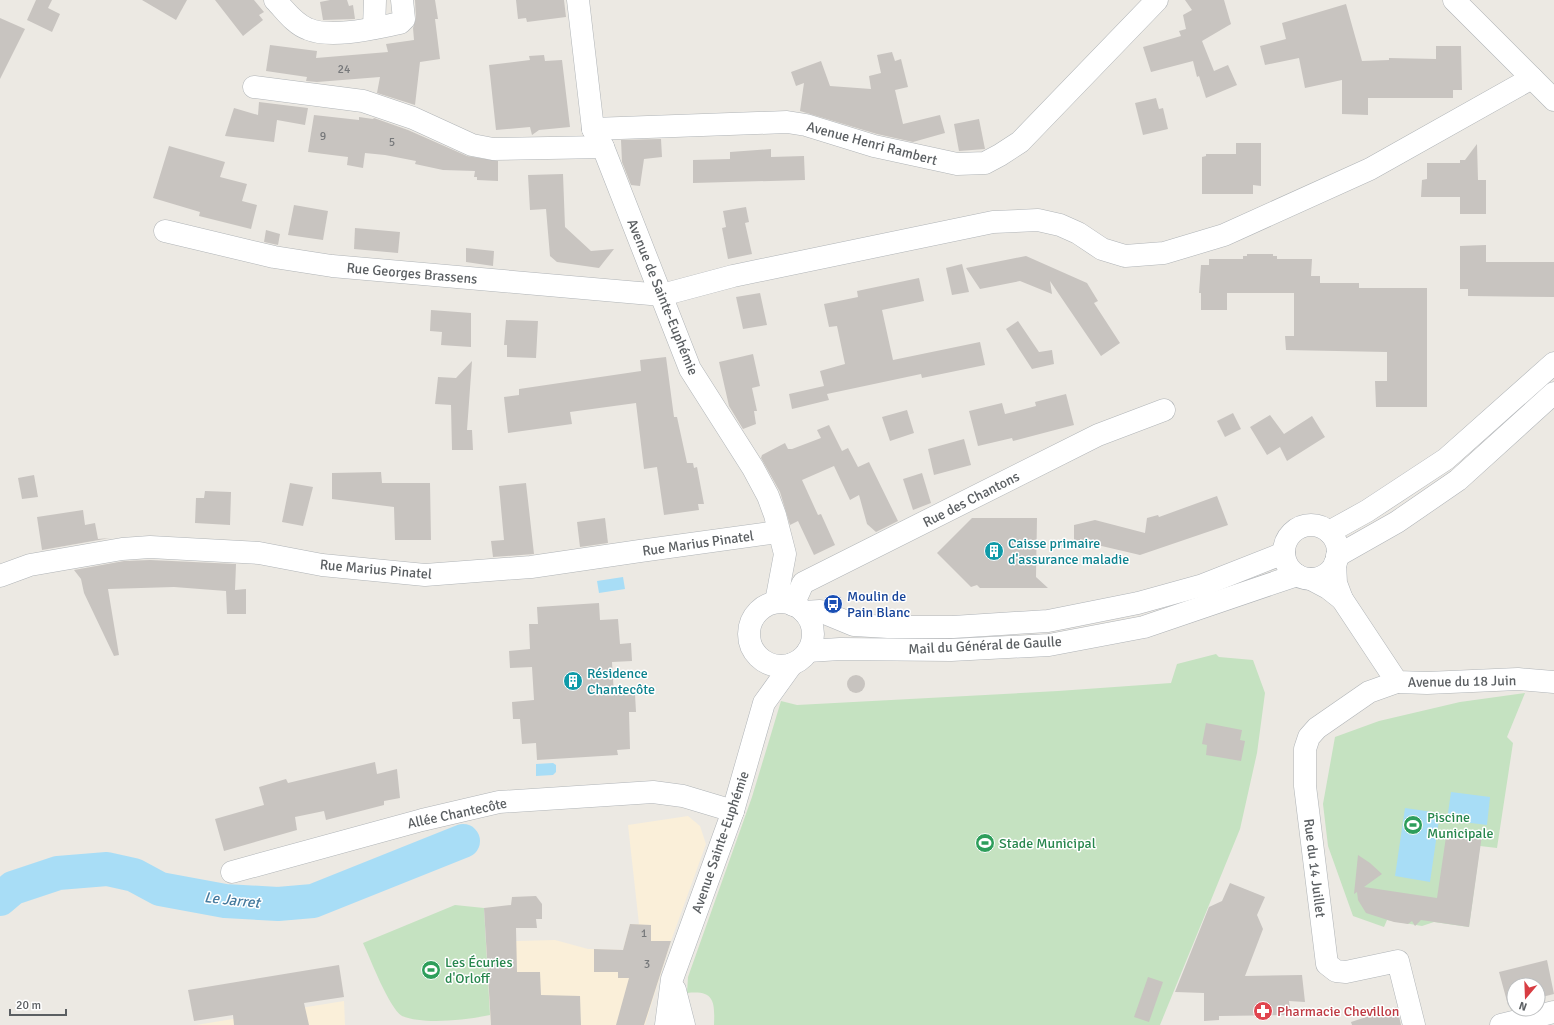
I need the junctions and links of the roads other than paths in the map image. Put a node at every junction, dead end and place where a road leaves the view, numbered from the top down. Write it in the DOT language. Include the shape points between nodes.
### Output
graph roads {
  1 [pos="275,0"];
  2 [pos="375,0"];
  3 [pos="402,0"];
  4 [pos="578,0"];
  5 [pos="1157,0"];
  6 [pos="1454,0"];
  7 [pos="374,28"];
  8 [pos="1532,78"];
  9 [pos="254,86"];
  10 [pos="1554,100"];
  11 [pos="598,138"];
  12 [pos="165,231"];
  13 [pos="662,295"];
  14 [pos="1554,363"];
  15 [pos="1554,393"];
  16 [pos="1164,410"];
  17 [pos="778,532"];
  18 [pos="1329,532"];
  19 [pos="1284,553"];
  20 [pos="1336,560"];
  21 [pos="0,576"];
  22 [pos="1304,577"];
  23 [pos="1342,599"];
  24 [pos="791,606"];
  25 [pos="758,657"];
  26 [pos="800,658"];
  27 [pos="1397,682"];
  28 [pos="1554,682"];
  29 [pos="764,703"];
  30 [pos="733,811"];
  31 [pos="232,872"];
  32 [pos="672,979"];
  33 [pos="1554,1012"];
  34 [pos="666,1025"];
  35 [pos="684,1025"];
  36 [pos="1414,1025"];
  37 [pos="1501,1025"];
  1 -- 7 [label="street" via="297,23 307,29 325,33"];
  2 -- 7 [label="street"];
  3 -- 7 [label="street" via="404,19 400,23"];
  4 -- 11 [label="street, Avenue de Sainte-Euphémie"];
  5 -- 11 [label="street, Avenue Henri Rambert" via="1020,142 985,163 957,164 939,161 787,122"];
  6 -- 8 [label="street"];
  8 -- 10 [label="street"];
  8 -- 13 [label="street" via="1370,170 1224,235 1164,253 1125,256 1102,249 1060,225 1038,220 993,222 732,276"];
  9 -- 11 [label="street, Avenue Henri Rambert" via="363,101 413,118 472,145 493,149"];
  11 -- 13 [label="street, Avenue de Sainte-Euphémie"];
  12 -- 13 [label="street, Rue Georges Brassens" via="274,257 332,266"];
  13 -- 17 [label="street, Avenue de Sainte-Euphémie" via="690,369 753,468 768,496"];
  14 -- 18 [label="street" via="1446,459 1368,511"];
  15 -- 20 [label="street" via="1458,480"];
  16 -- 24 [label="street, Rue des Chantons" via="1098,435 803,583"];
  17 -- 21 [label="street, Rue Marius Pinatel" via="531,567 425,575 322,565 259,553 150,547 122,549 30,565"];
  17 -- 24 [label="street, Avenue de Sainte-Euphémie" via="785,554"];
  18 -- 19 [label="street" via="1321,527 1303,526 1289,536"];
  18 -- 20 [label="street" via="1337,547"];
  19 -- 22 [label="street" via="1290,569"];
  19 -- 24 [label="street, Mail du Général de Gaulle" via="1203,585 1138,603 1048,621 952,627 888,627 854,625 820,612"];
  20 -- 22 [label="street" via="1325,574"];
  20 -- 23 [label="street, Avenue du 18 Juin" via="1336,582"];
  22 -- 23 [label="street, Avenue du 18 Juin" via="1328,588"];
  22 -- 26 [label="street, Mail du Général de Gaulle" via="1144,627 1049,645 951,650 840,649"];
  23 -- 27 [label="street, Avenue du 18 Juin"];
  24 -- 25 [label="street" via="766,605 752,619 749,639"];
  24 -- 26 [label="street" via="810,620 812,631 812,642"];
  25 -- 26 [label="street" via="774,666"];
  25 -- 29 [label="street, Avenue Sainte-Euphémie"];
  26 -- 29 [label="street, Avenue Sainte-Euphémie"];
  27 -- 28 [label="street, Avenue du 18 Juin" via="1518,679"];
  27 -- 36 [label="street, Rue du 14 Juillet" via="1369,692 1317,728 1309,737 1305,749 1305,786 1327,964 1336,971 1346,972 1398,961"];
  29 -- 30 [label="street, Avenue Sainte-Euphémie"];
  30 -- 31 [label="street, Allée Chantecôte" via="684,796 653,792 499,802 422,820"];
  30 -- 32 [label="street, Avenue Sainte-Euphémie"];
  32 -- 34 [label="street, Avenue Sainte-Euphémie"];
  32 -- 35 [label="street"];
  33 -- 37 [label="street"];
}
